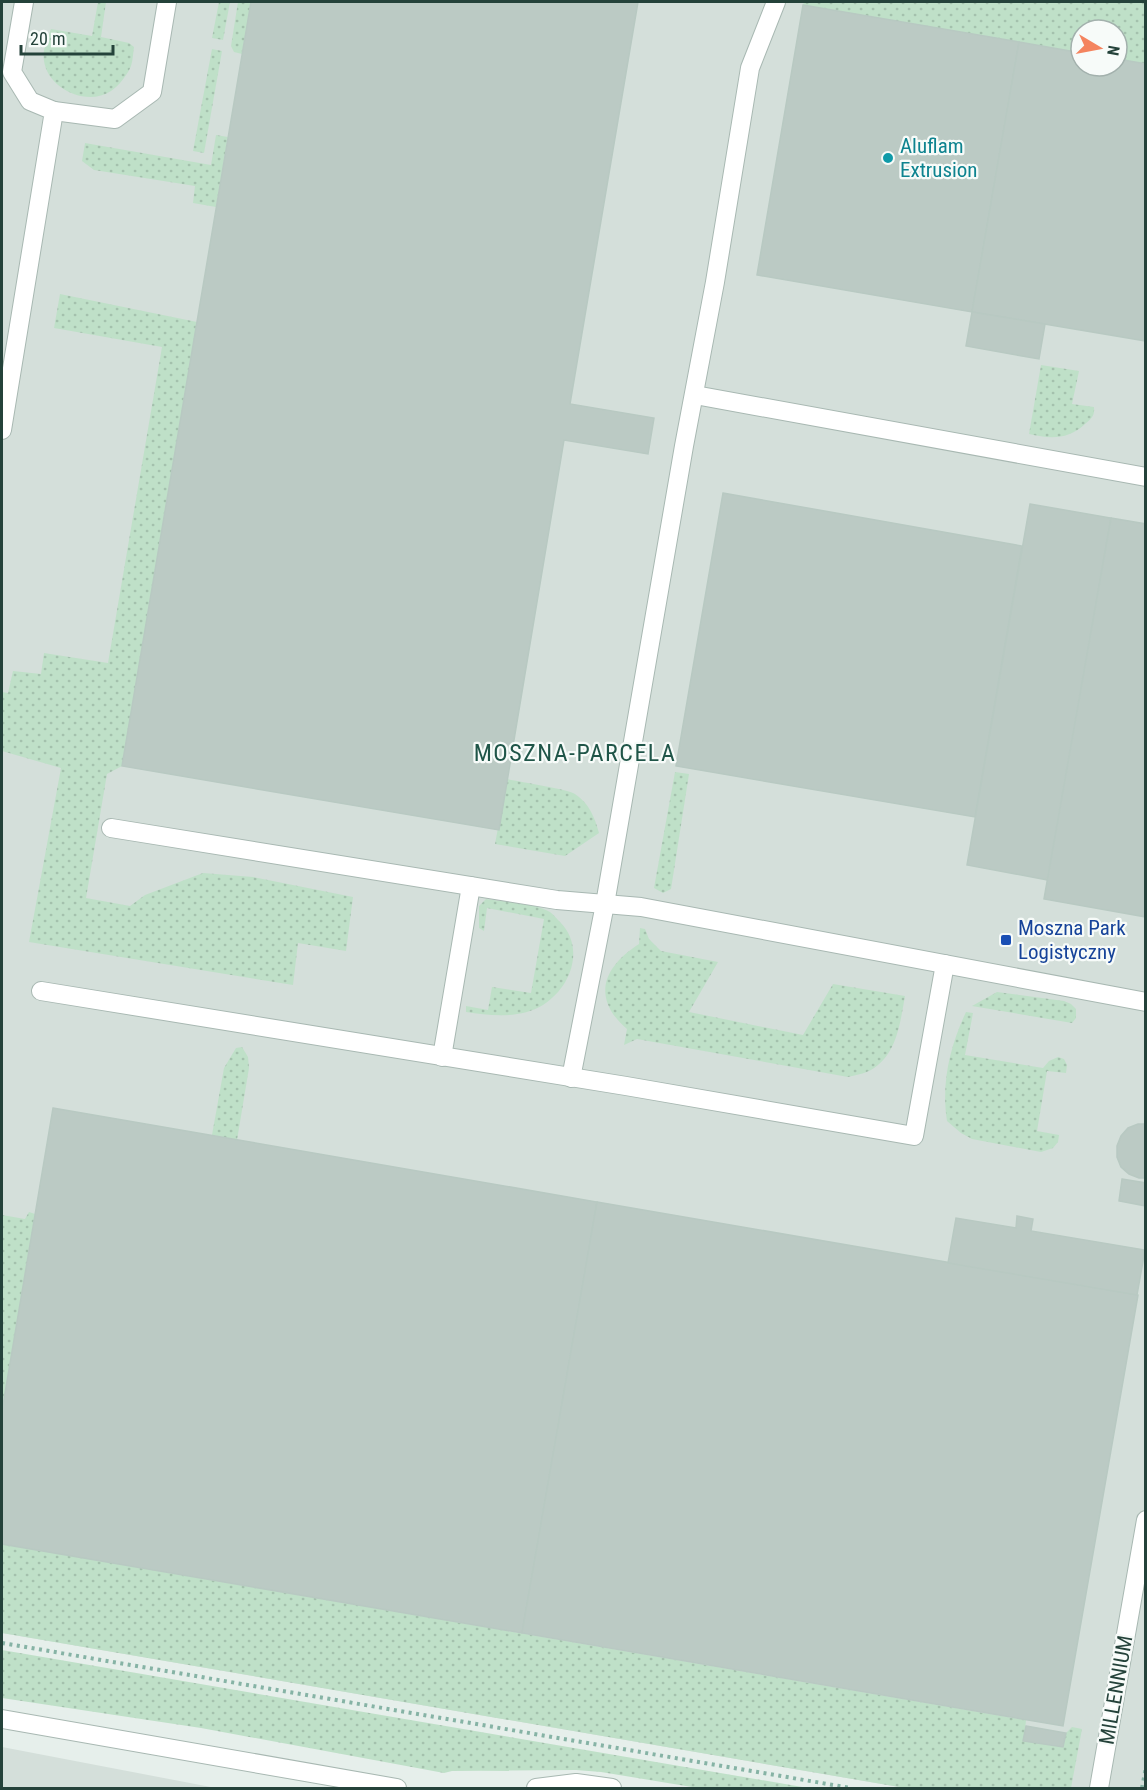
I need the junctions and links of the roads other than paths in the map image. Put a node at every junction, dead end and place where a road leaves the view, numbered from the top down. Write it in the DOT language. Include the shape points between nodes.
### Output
graph roads {
  1 [pos="24,2"];
  2 [pos="167,2"];
  3 [pos="776,2"];
  4 [pos="54,111"];
  5 [pos="695,395"];
  6 [pos="2,430"];
  7 [pos="1146,477"];
  8 [pos="111,828"];
  9 [pos="471,886"];
  10 [pos="605,904"];
  11 [pos="945,964"];
  12 [pos="41,991"];
  13 [pos="1146,1002"];
  14 [pos="442,1057"];
  15 [pos="571,1078"];
  16 [pos="1146,1520"];
  17 [pos="1137,1615"];
  18 [pos="2,1719"];
  19 [pos="397,1788"];
  20 [pos="536,1788"];
  21 [pos="612,1788"];
  22 [pos="1099,1788"];
  1 -- 4 [label="street" via="12,72 30,102"];
  2 -- 4 [label="street" via="152,92 116,119"];
  3 -- 5 [label="street" via="750,68"];
  4 -- 6 [label="street"];
  5 -- 7 [label="street"];
  5 -- 10 [label="street"];
  8 -- 9 [label="street"];
  9 -- 10 [label="street"];
  9 -- 14 [label="street"];
  10 -- 11 [label="street" via="640,907"];
  10 -- 15 [label="street"];
  11 -- 13 [label="street"];
  11 -- 15 [label="street" via="914,1136"];
  12 -- 14 [label="street"];
  14 -- 15 [label="street"];
  16 -- 17 [label="street, MILLENNIUM"];
  17 -- 22 [label="street, MILLENNIUM"];
  18 -- 19 [label="street"];
  20 -- 21 [label="street" via="576,1783"];
}
